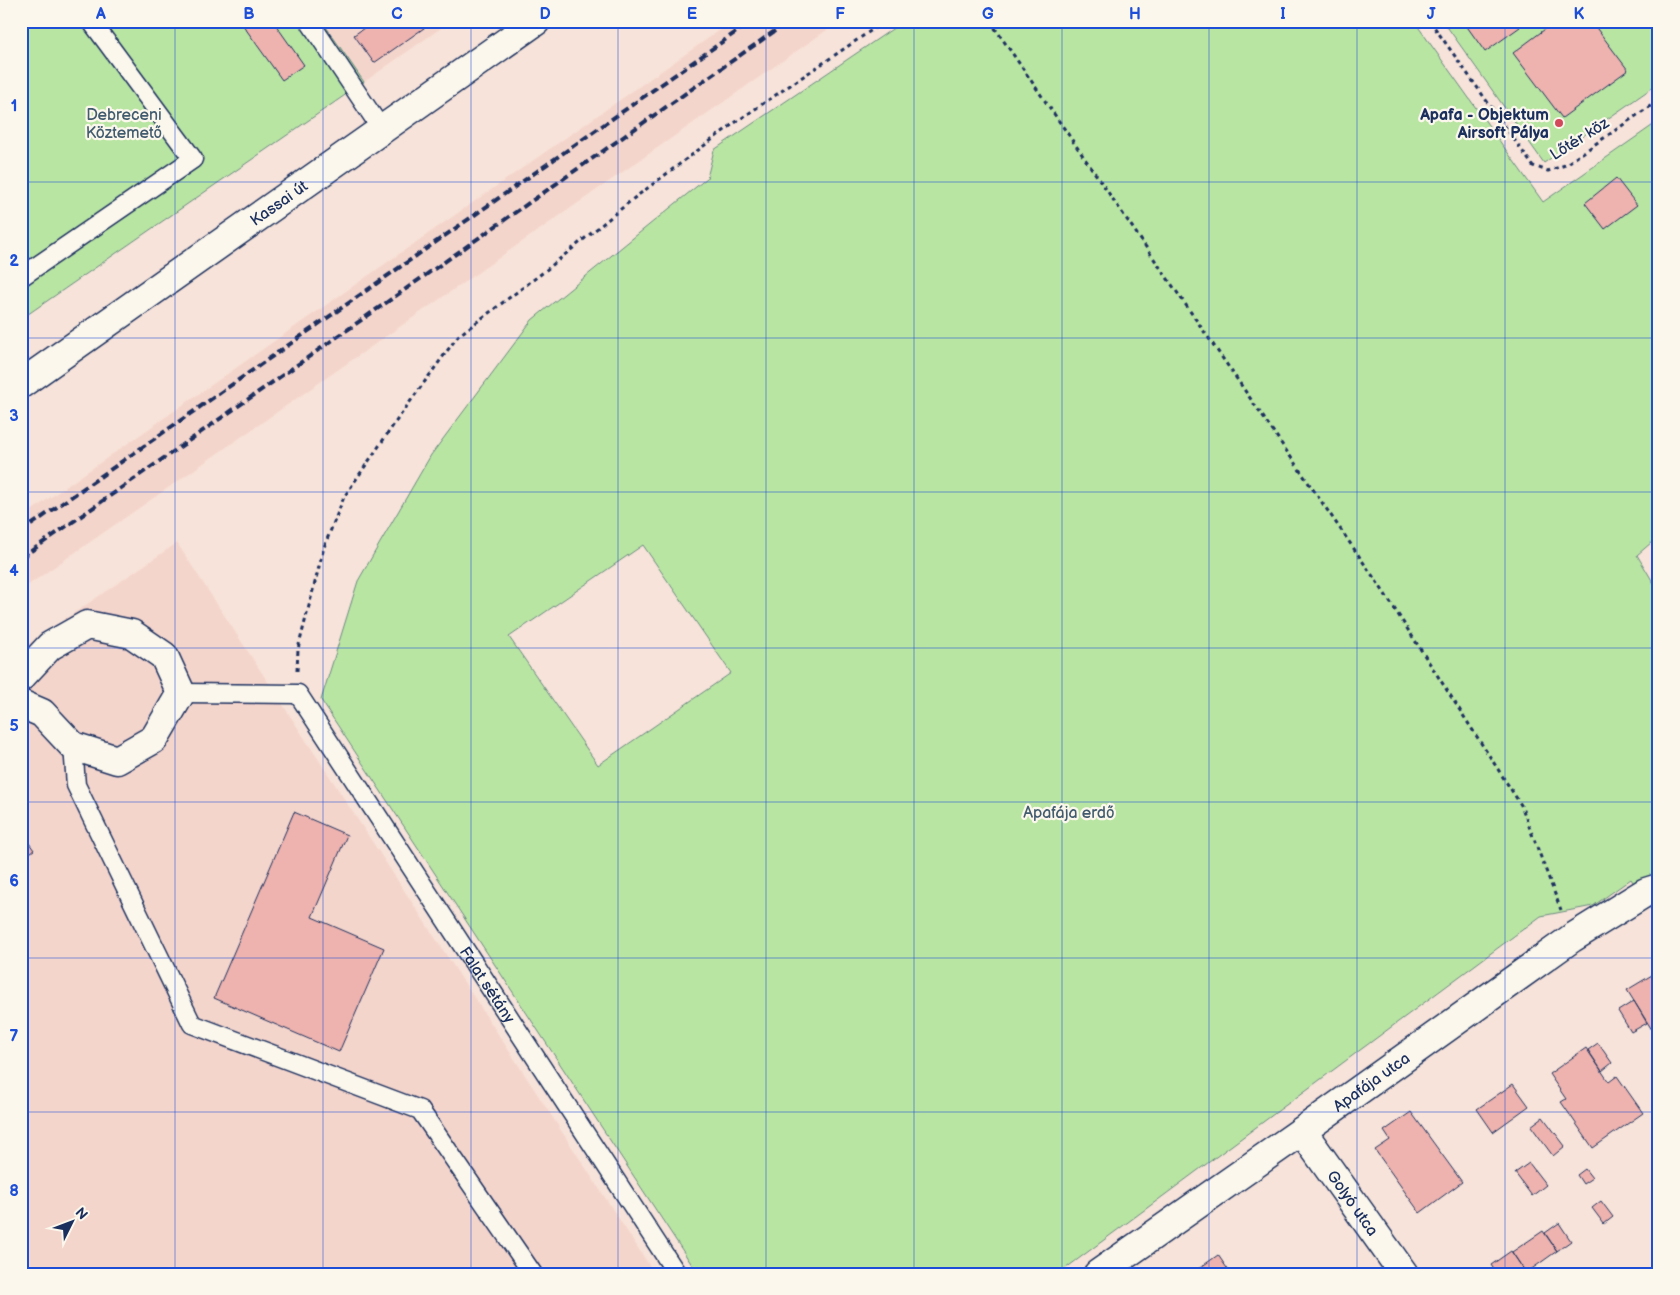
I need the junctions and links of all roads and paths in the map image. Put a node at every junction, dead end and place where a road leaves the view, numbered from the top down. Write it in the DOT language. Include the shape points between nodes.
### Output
graph roads {
  1 [pos="91,21"];
  2 [pos="309,21"];
  3 [pos="536,21"];
  4 [pos="885,21"];
  5 [pos="990,21"];
  6 [pos="1430,21"];
  7 [pos="1659,100"];
  8 [pos="382,130"];
  9 [pos="21,277"];
  10 [pos="21,384"];
  11 [pos="21,677"];
  12 [pos="181,693"];
  13 [pos="298,694"];
  14 [pos="21,704"];
  15 [pos="73,746"];
  16 [pos="1652,890"];
  17 [pos="1572,938"];
  18 [pos="1302,1131"];
  19 [pos="532,1274"];
  20 [pos="677,1274"];
  21 [pos="1098,1274"];
  22 [pos="1404,1274"];
  1 -- 9 [label="lane" via="193,159"];
  2 -- 8 [label="lane"];
  3 -- 8 [label="street, Kassai út"];
  4 -- 13 [label="path" via="733,124 458,336 344,498 324,547 300,640"];
  5 -- 17 [label="path" via="1381,588 1521,805"];
  6 -- 7 [label="path, Lőtér köz" via="1533,166 1548,171 1565,165"];
  8 -- 10 [label="street, Kassai út"];
  11 -- 12 [label="street" via="50,646 87,625 132,634 164,656"];
  12 -- 13 [label="lane"];
  12 -- 15 [label="street" via="154,739 117,760"];
  13 -- 20 [label="lane, Falat sétány"];
  14 -- 15 [label="street" via="42,713"];
  15 -- 19 [label="lane" via="76,785 192,1024 420,1110"];
  16 -- 17 [label="street, Apafája utca"];
  17 -- 18 [label="street, Apafája utca"];
  18 -- 21 [label="street, Apafája utca"];
  18 -- 22 [label="street, Golyó utca"];
}
